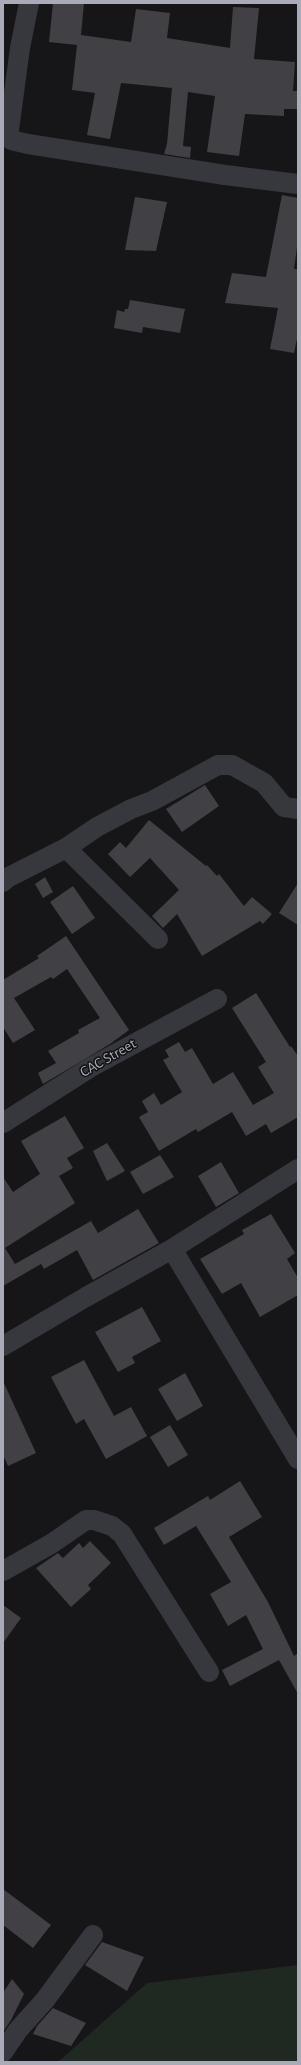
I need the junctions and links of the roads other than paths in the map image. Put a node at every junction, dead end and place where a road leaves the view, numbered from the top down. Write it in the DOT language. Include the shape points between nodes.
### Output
graph roads {
  1 [pos="29,3"];
  2 [pos="298,184"];
  3 [pos="298,809"];
  4 [pos="66,848"];
  5 [pos="3,882"];
  6 [pos="158,939"];
  7 [pos="217,999"];
  8 [pos="3,1123"];
  9 [pos="298,1169"];
  10 [pos="172,1249"];
  11 [pos="3,1346"];
  12 [pos="298,1459"];
  13 [pos="3,1571"];
  14 [pos="210,1672"];
  15 [pos="93,1935"];
  16 [pos="3,2052"];
  1 -- 2 [label="street" via="8,136 11,140 225,175"];
  3 -- 4 [label="street" via="284,807 264,783 232,765 218,765 97,827"];
  4 -- 5 [label="street"];
  4 -- 6 [label="street"];
  7 -- 8 [label="street, CAC Street" via="91,1067"];
  9 -- 10 [label="street"];
  10 -- 11 [label="street"];
  10 -- 12 [label="street"];
  13 -- 14 [label="street" via="51,1544 86,1520 112,1526 122,1534"];
  15 -- 16 [label="street"];
}
